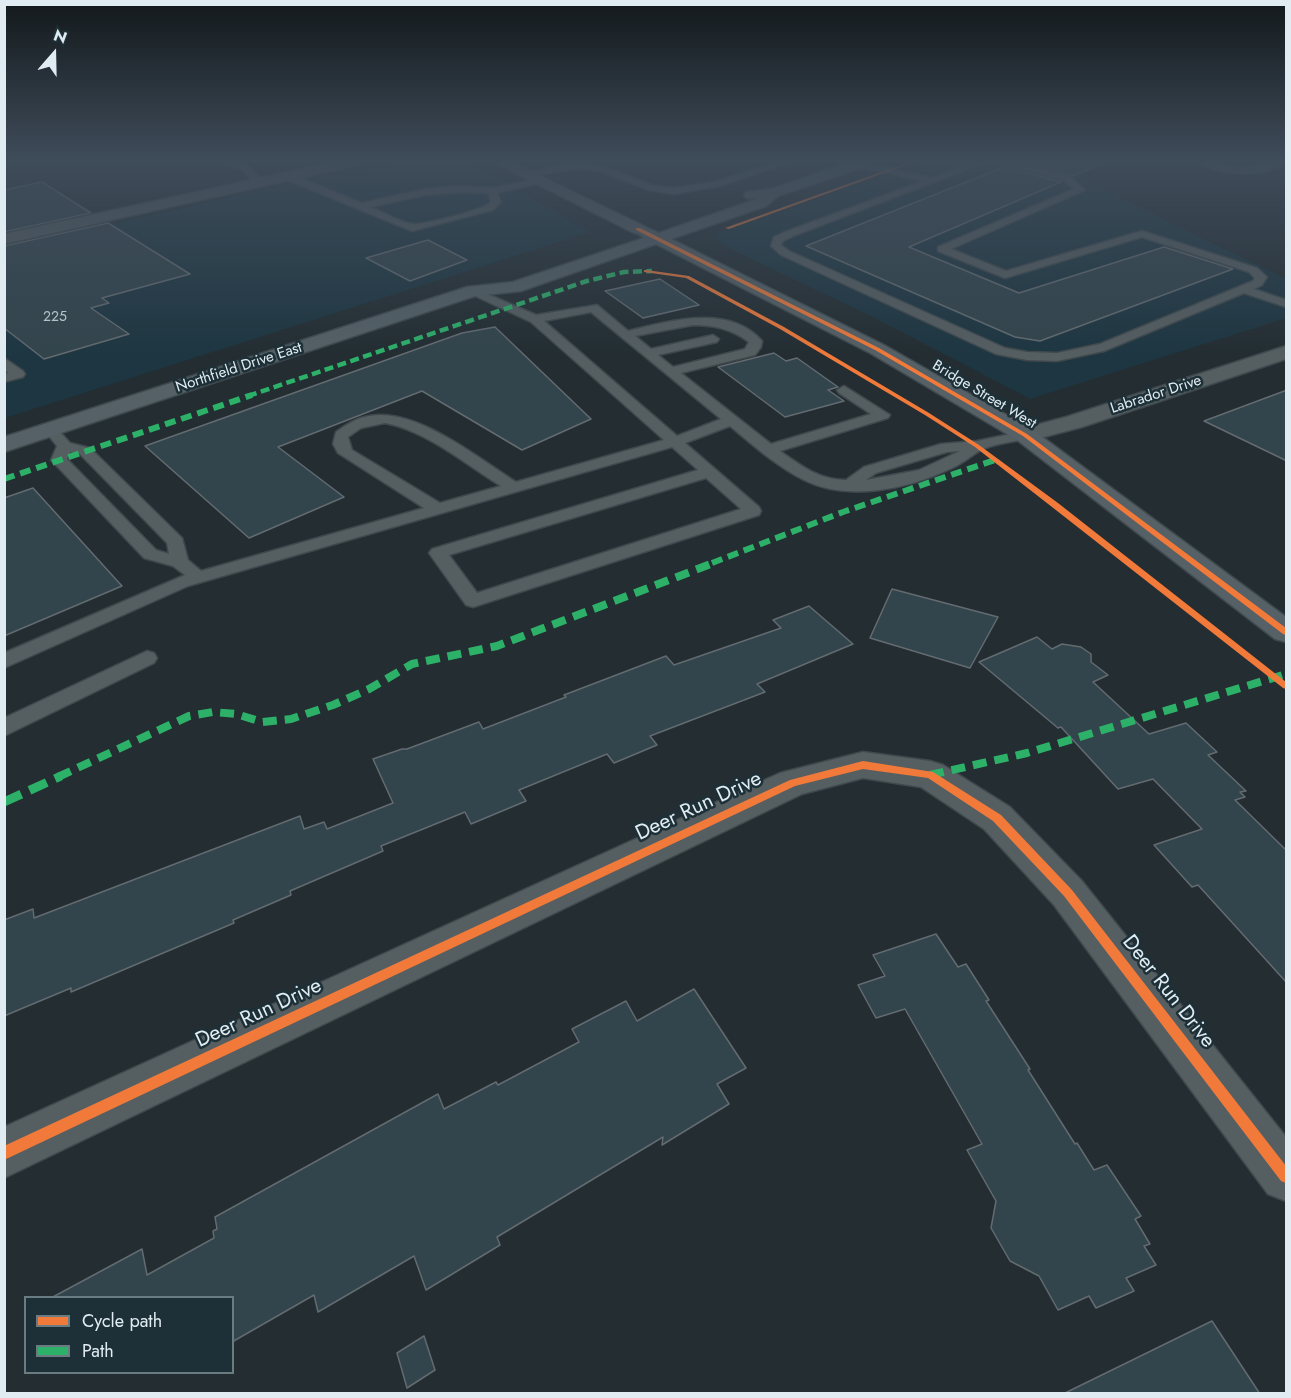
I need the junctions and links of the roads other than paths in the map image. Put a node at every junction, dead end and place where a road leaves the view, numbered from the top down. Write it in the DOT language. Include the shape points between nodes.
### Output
graph roads {
  1 [pos="57,227"];
  2 [pos="634,227"];
  3 [pos="644,227"];
  4 [pos="688,227"];
  5 [pos="807,227"];
  6 [pos="993,227"];
  7 [pos="638,229"];
  8 [pos="656,238"];
  9 [pos="4,239"];
  10 [pos="532,263"];
  11 [pos="511,270"];
  12 [pos="718,270"];
  13 [pos="548,276"];
  14 [pos="1244,289"];
  15 [pos="473,291"];
  16 [pos="1287,304"];
  17 [pos="535,319"];
  18 [pos="625,334"];
  19 [pos="713,339"];
  20 [pos="1287,352"];
  21 [pos="649,353"];
  22 [pos="4,362"];
  23 [pos="671,371"];
  24 [pos="4,378"];
  25 [pos="844,390"];
  26 [pos="732,420"];
  27 [pos="1025,435"];
  28 [pos="57,438"];
  29 [pos="674,442"];
  30 [pos="4,445"];
  31 [pos="769,450"];
  32 [pos="709,472"];
  33 [pos="513,487"];
  34 [pos="438,509"];
  35 [pos="179,562"];
  36 [pos="198,577"];
  37 [pos="1287,632"];
  38 [pos="147,658"];
  39 [pos="4,662"];
  40 [pos="4,728"];
  41 [pos="4,1153"];
  42 [pos="1287,1176"];
  1 -- 9 [label="street"];
  2 -- 7 [label="street, Bridge Street West"];
  3 -- 7 [label="main road, Northfield Drive East"];
  4 -- 8 [label="main road, Northfield Drive East"];
  5 -- 14 [label="lane" via="778,239 776,246 1001,351 1027,356 1057,357 1104,347"];
  6 -- 14 [label="lane" via="942,249 1005,275 1142,234 1254,270 1262,277 1258,284"];
  7 -- 8 [label="main road, Bridge Street West"];
  7 -- 10 [label="main road, Northfield Drive East"];
  8 -- 12 [label="main road, Bridge Street West"];
  8 -- 13 [label="main road, Northfield Drive East"];
  11 -- 15 [label="main road, Northfield Drive East" via="490,277"];
  12 -- 13 [label="main road" via="661,264"];
  12 -- 27 [label="main road, Bridge Street West" via="877,349"];
  13 -- 15 [label="main road, Northfield Drive East" via="515,287"];
  14 -- 16 [label="lane"];
  15 -- 17 [label="lane"];
  15 -- 28 [label="main road, Northfield Drive East"];
  17 -- 18 [label="lane" via="592,308"];
  17 -- 29 [label="lane"];
  18 -- 21 [label="lane"];
  18 -- 23 [label="lane" via="704,320 736,328 756,341 750,352"];
  19 -- 21 [label="lane"];
  20 -- 27 [label="street, Labrador Drive"];
  21 -- 23 [label="lane"];
  22 -- 24 [label="lane" via="18,374"];
  23 -- 26 [label="lane"];
  25 -- 31 [label="lane" via="882,415"];
  26 -- 29 [label="lane"];
  26 -- 31 [label="lane"];
  27 -- 31 [label="lane" via="977,446 962,459 891,484 849,486 820,482"];
  27 -- 37 [label="main road, Bridge Street West"];
  28 -- 30 [label="main road, Northfield Drive East"];
  28 -- 35 [label="lane" via="85,451 176,542"];
  28 -- 35 [label="lane" via="59,460 150,554"];
  29 -- 32 [label="lane"];
  29 -- 33 [label="lane"];
  32 -- 32 [label="lane" via="753,511 473,601 438,553"];
  33 -- 34 [label="lane"];
  33 -- 34 [label="lane" via="413,425 379,418 341,435 346,453"];
  34 -- 36 [label="lane"];
  35 -- 36 [label="lane"];
  36 -- 39 [label="lane"];
  38 -- 40 [label="lane"];
  41 -- 42 [label="street, Deer Run Drive" via="793,783 863,765 930,775 997,818 1068,893"];
}
